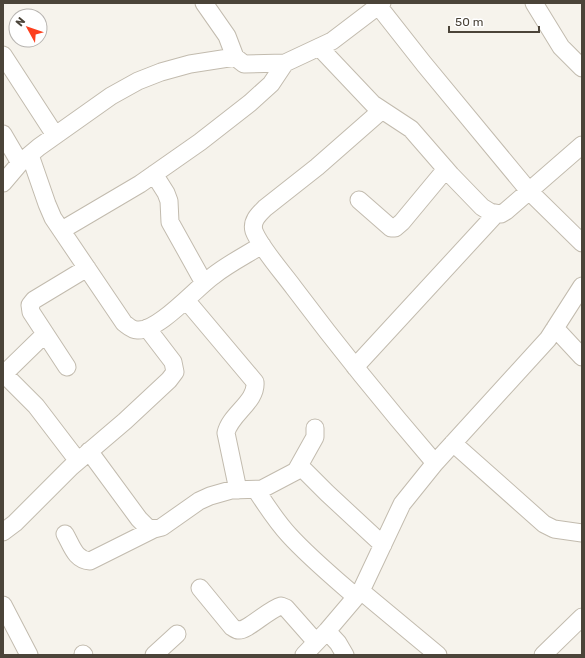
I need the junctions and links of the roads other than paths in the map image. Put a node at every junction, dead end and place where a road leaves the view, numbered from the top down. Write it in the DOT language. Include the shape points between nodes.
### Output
graph roads {
  1 [pos="204,3"];
  2 [pos="534,3"];
  3 [pos="379,4"];
  4 [pos="319,47"];
  5 [pos="3,54"];
  6 [pos="235,57"];
  7 [pos="285,63"];
  8 [pos="582,68"];
  9 [pos="382,110"];
  10 [pos="3,134"];
  11 [pos="55,136"];
  12 [pos="582,145"];
  13 [pos="25,159"];
  14 [pos="446,169"];
  15 [pos="154,174"];
  16 [pos="3,183"];
  17 [pos="529,191"];
  18 [pos="360,200"];
  19 [pos="496,214"];
  20 [pos="62,230"];
  21 [pos="582,243"];
  22 [pos="262,245"];
  23 [pos="87,268"];
  24 [pos="204,283"];
  25 [pos="582,286"];
  26 [pos="186,300"];
  27 [pos="147,328"];
  28 [pos="555,328"];
  29 [pos="45,334"];
  30 [pos="582,357"];
  31 [pos="67,367"];
  32 [pos="355,367"];
  33 [pos="4,374"];
  34 [pos="315,428"];
  35 [pos="453,443"];
  36 [pos="84,456"];
  37 [pos="435,463"];
  38 [pos="296,470"];
  39 [pos="238,490"];
  40 [pos="256,490"];
  41 [pos="154,529"];
  42 [pos="3,532"];
  43 [pos="582,533"];
  44 [pos="65,534"];
  45 [pos="383,545"];
  46 [pos="200,588"];
  47 [pos="358,594"];
  48 [pos="3,605"];
  49 [pos="582,617"];
  50 [pos="177,634"];
  51 [pos="322,636"];
  52 [pos="29,655"];
  53 [pos="154,655"];
  54 [pos="304,655"];
  55 [pos="345,655"];
  56 [pos="438,655"];
  57 [pos="543,655"];
  1 -- 6 [label="street" via="227,36"];
  2 -- 8 [label="street" via="561,47"];
  3 -- 4 [label="street" via="332,41"];
  3 -- 17 [label="street" via="424,64"];
  4 -- 7 [label="street"];
  4 -- 9 [label="street" via="363,95"];
  5 -- 11 [label="street"];
  6 -- 7 [label="street" via="244,64"];
  6 -- 11 [label="street" via="190,64 138,81 111,96"];
  7 -- 15 [label="street" via="271,84 250,103"];
  9 -- 14 [label="street" via="411,129"];
  9 -- 22 [label="street" via="258,215 253,224"];
  10 -- 13 [label="street"];
  11 -- 13 [label="street"];
  12 -- 17 [label="street"];
  13 -- 16 [label="street"];
  13 -- 20 [label="street" via="53,218"];
  14 -- 18 [label="street" via="395,228 391,228"];
  14 -- 19 [label="street" via="482,207"];
  15 -- 20 [label="street"];
  15 -- 24 [label="street" via="166,193 170,222"];
  17 -- 19 [label="street" via="506,211"];
  17 -- 21 [label="street"];
  19 -- 32 [label="street"];
  20 -- 23 [label="street"];
  22 -- 24 [label="street"];
  22 -- 32 [label="street"];
  23 -- 27 [label="street" via="124,323 137,330"];
  23 -- 29 [label="street" via="34,300 30,305 31,312"];
  24 -- 26 [label="street"];
  25 -- 28 [label="street"];
  26 -- 27 [label="street" via="161,321"];
  26 -- 39 [label="street" via="255,382 253,395 231,420 226,433"];
  27 -- 36 [label="street" via="174,362 174,372 170,380"];
  28 -- 30 [label="street"];
  28 -- 35 [label="street" via="548,339"];
  29 -- 31 [label="street"];
  29 -- 33 [label="street"];
  32 -- 37 [label="street"];
  33 -- 36 [label="street"];
  34 -- 38 [label="street" via="315,437"];
  35 -- 37 [label="street"];
  35 -- 43 [label="street" via="544,524"];
  36 -- 41 [label="street" via="139,519 147,527"];
  36 -- 42 [label="street"];
  37 -- 45 [label="street" via="402,504"];
  38 -- 40 [label="street"];
  38 -- 45 [label="street" via="304,471"];
  39 -- 40 [label="street"];
  39 -- 41 [label="street" via="223,492 199,501 162,527"];
  40 -- 47 [label="street" via="292,538"];
  41 -- 44 [label="street" via="90,561 83,561 77,556"];
  45 -- 47 [label="street"];
  46 -- 51 [label="street" via="232,627 238,630 244,629 281,606"];
  47 -- 51 [label="street"];
  47 -- 56 [label="street"];
  48 -- 52 [label="street"];
  49 -- 57 [label="street"];
  50 -- 53 [label="street"];
  51 -- 54 [label="street"];
  51 -- 55 [label="street" via="338,643"];
}
